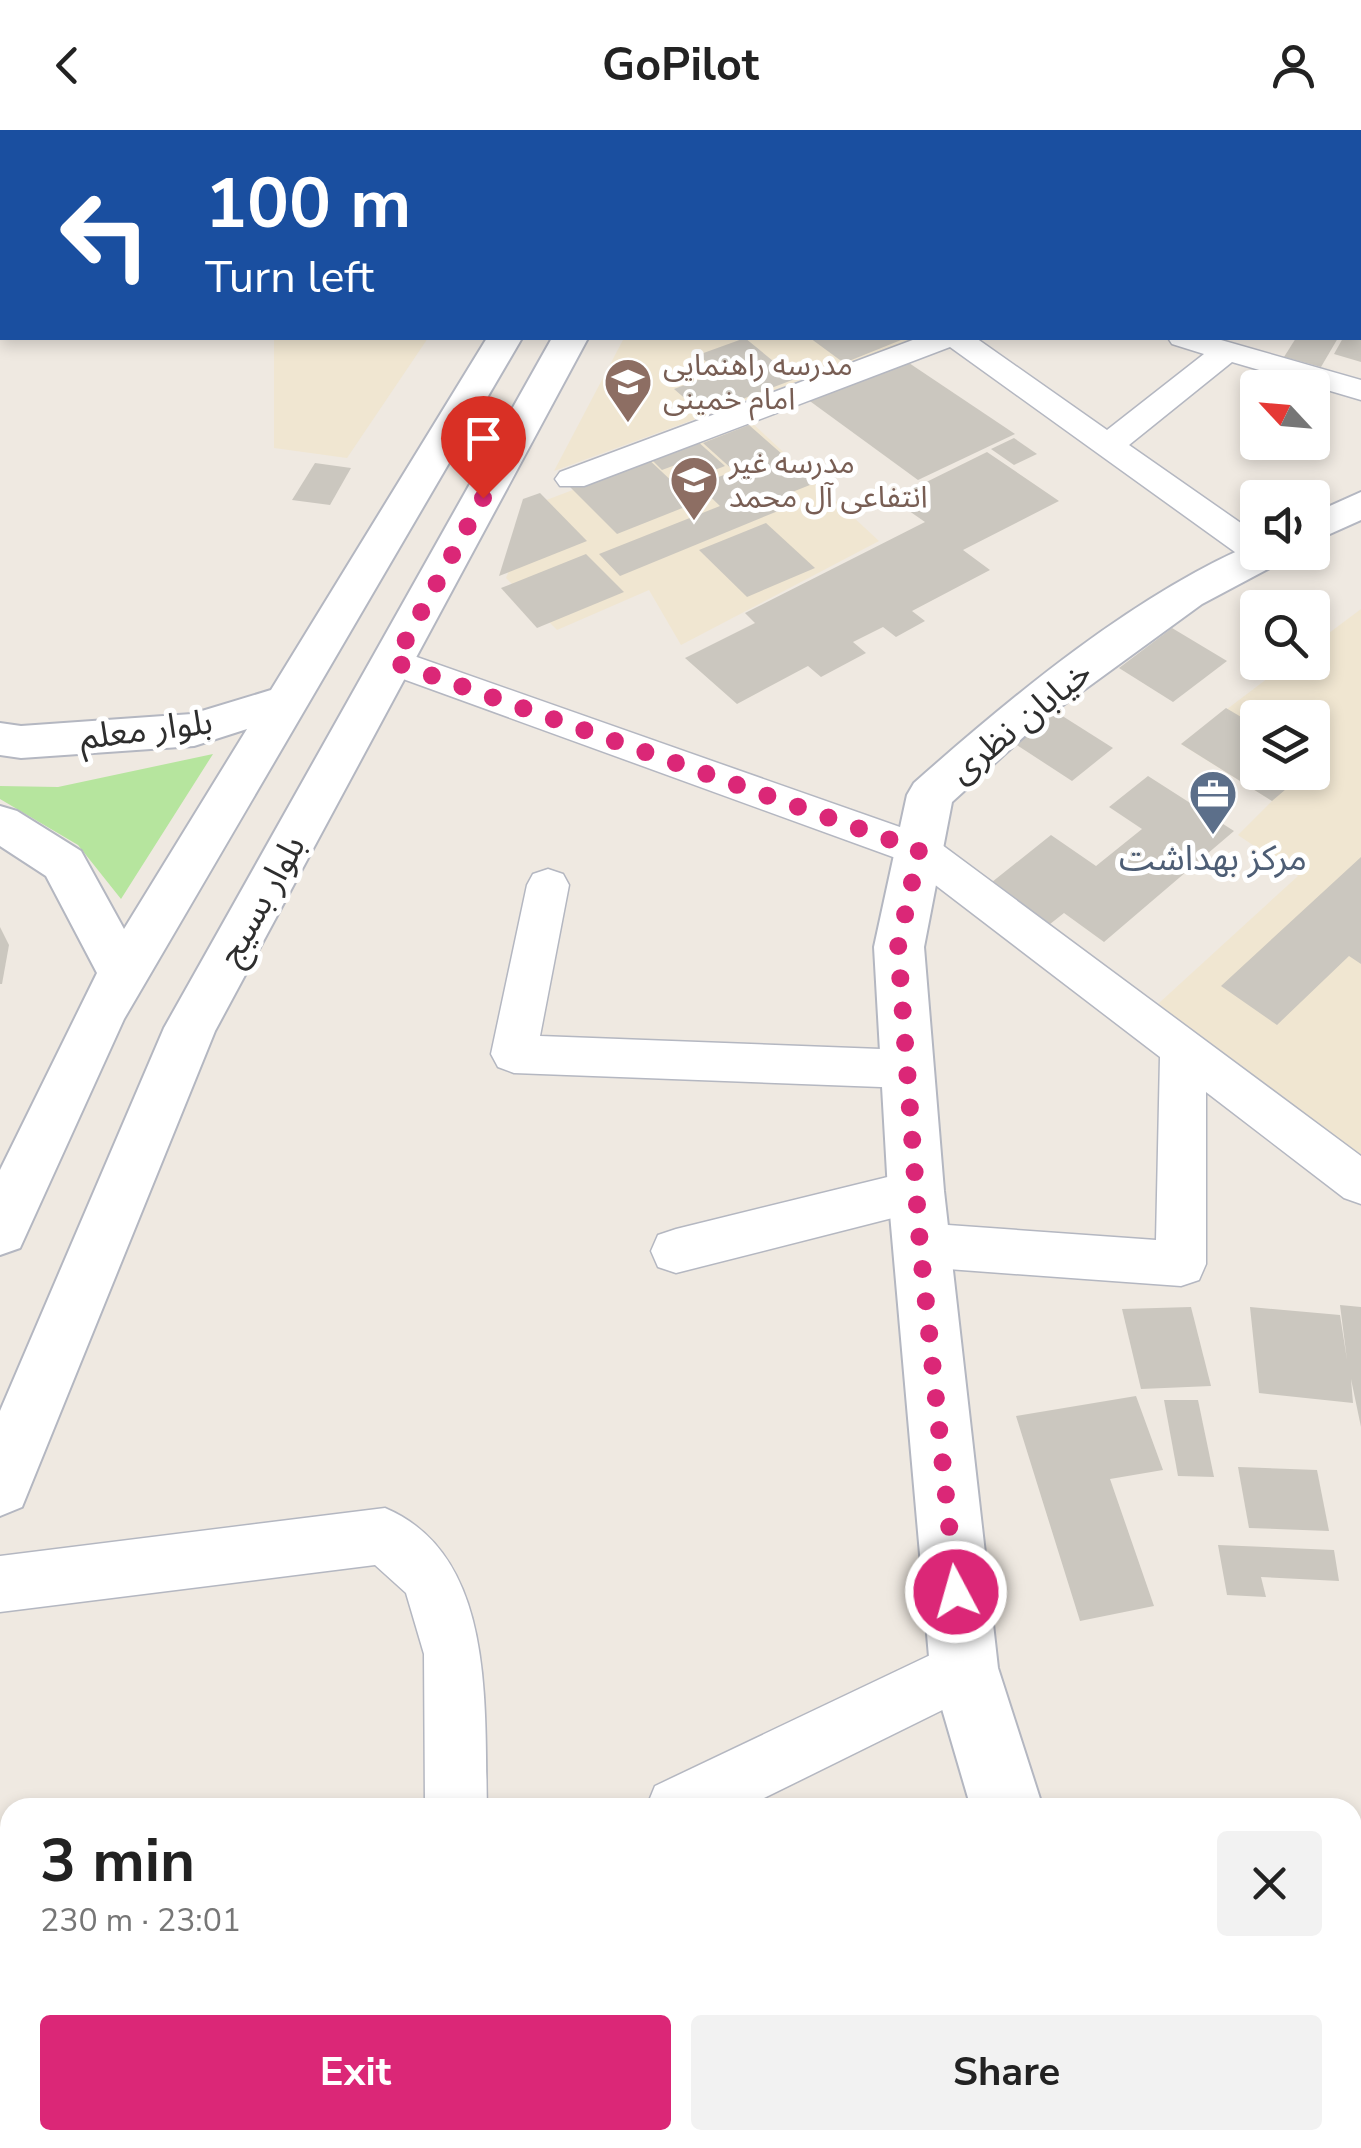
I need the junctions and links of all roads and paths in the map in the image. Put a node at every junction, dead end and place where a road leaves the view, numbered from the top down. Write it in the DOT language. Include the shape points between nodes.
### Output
graph roads {
  1 [pos="503,340"];
  2 [pos="569,340"];
  3 [pos="940,340"];
  4 [pos="961,340"];
  5 [pos="1190,340"];
  6 [pos="1227,351"];
  7 [pos="1361,390"];
  8 [pos="1108,445"];
  9 [pos="572,479"];
  10 [pos="1361,504"];
  11 [pos="1330,520"];
  12 [pos="1240,538"];
  13 [pos="1240,566"];
  14 [pos="394,662"];
  15 [pos="289,700"];
  16 [pos="0,739"];
  17 [pos="0,823"];
  18 [pos="919,850"];
  19 [pos="548,884"];
  20 [pos="123,974"];
  21 [pos="1183,1048"];
  22 [pos="908,1068"];
  23 [pos="13,1170"];
  24 [pos="1361,1183"];
  25 [pos="916,1191"];
  26 [pos="0,1230"];
  27 [pos="920,1245"];
  28 [pos="676,1251"];
  29 [pos="0,1485"];
  30 [pos="0,1584"];
  31 [pos="964,1668"];
  32 [pos="456,1798"];
  33 [pos="698,1798"];
  34 [pos="1004,1798"];
  1 -- 15 [label="main road"];
  2 -- 14 [label="main road, بلوار بسیج"];
  3 -- 9 [label="street"];
  4 -- 8 [label="street"];
  5 -- 6 [label="street"];
  6 -- 7 [label="street"];
  6 -- 8 [label="street"];
  8 -- 12 [label="street"];
  10 -- 11 [label="main road"];
  13 -- 18 [label="main road, خیابان نظری" via="1024,711 930,794"];
  14 -- 18 [label="street"];
  14 -- 29 [label="main road, بلوار بسیج" via="190,1028"];
  15 -- 16 [label="main road, بلوار معلم" via="194,730"];
  15 -- 20 [label="main road"];
  17 -- 20 [label="main road" via="64,864"];
  18 -- 21 [label="street"];
  18 -- 22 [label="main road, خیابان نظری" via="898,947"];
  19 -- 22 [label="street" via="514,1054"];
  20 -- 23 [label="main road"];
  21 -- 24 [label="street"];
  21 -- 27 [label="street" via="1182,1264"];
  22 -- 25 [label="main road, خیابان نظری"];
  23 -- 26 [label="main road"];
  25 -- 27 [label="main road, خیابان نظری"];
  25 -- 28 [label="street"];
  27 -- 31 [label="main road, خیابان نظری"];
  30 -- 32 [label="street" via="385,1536 429,1576 453,1654"];
  31 -- 33 [label="street"];
  31 -- 34 [label="main road, خیابان نظری"];
}
